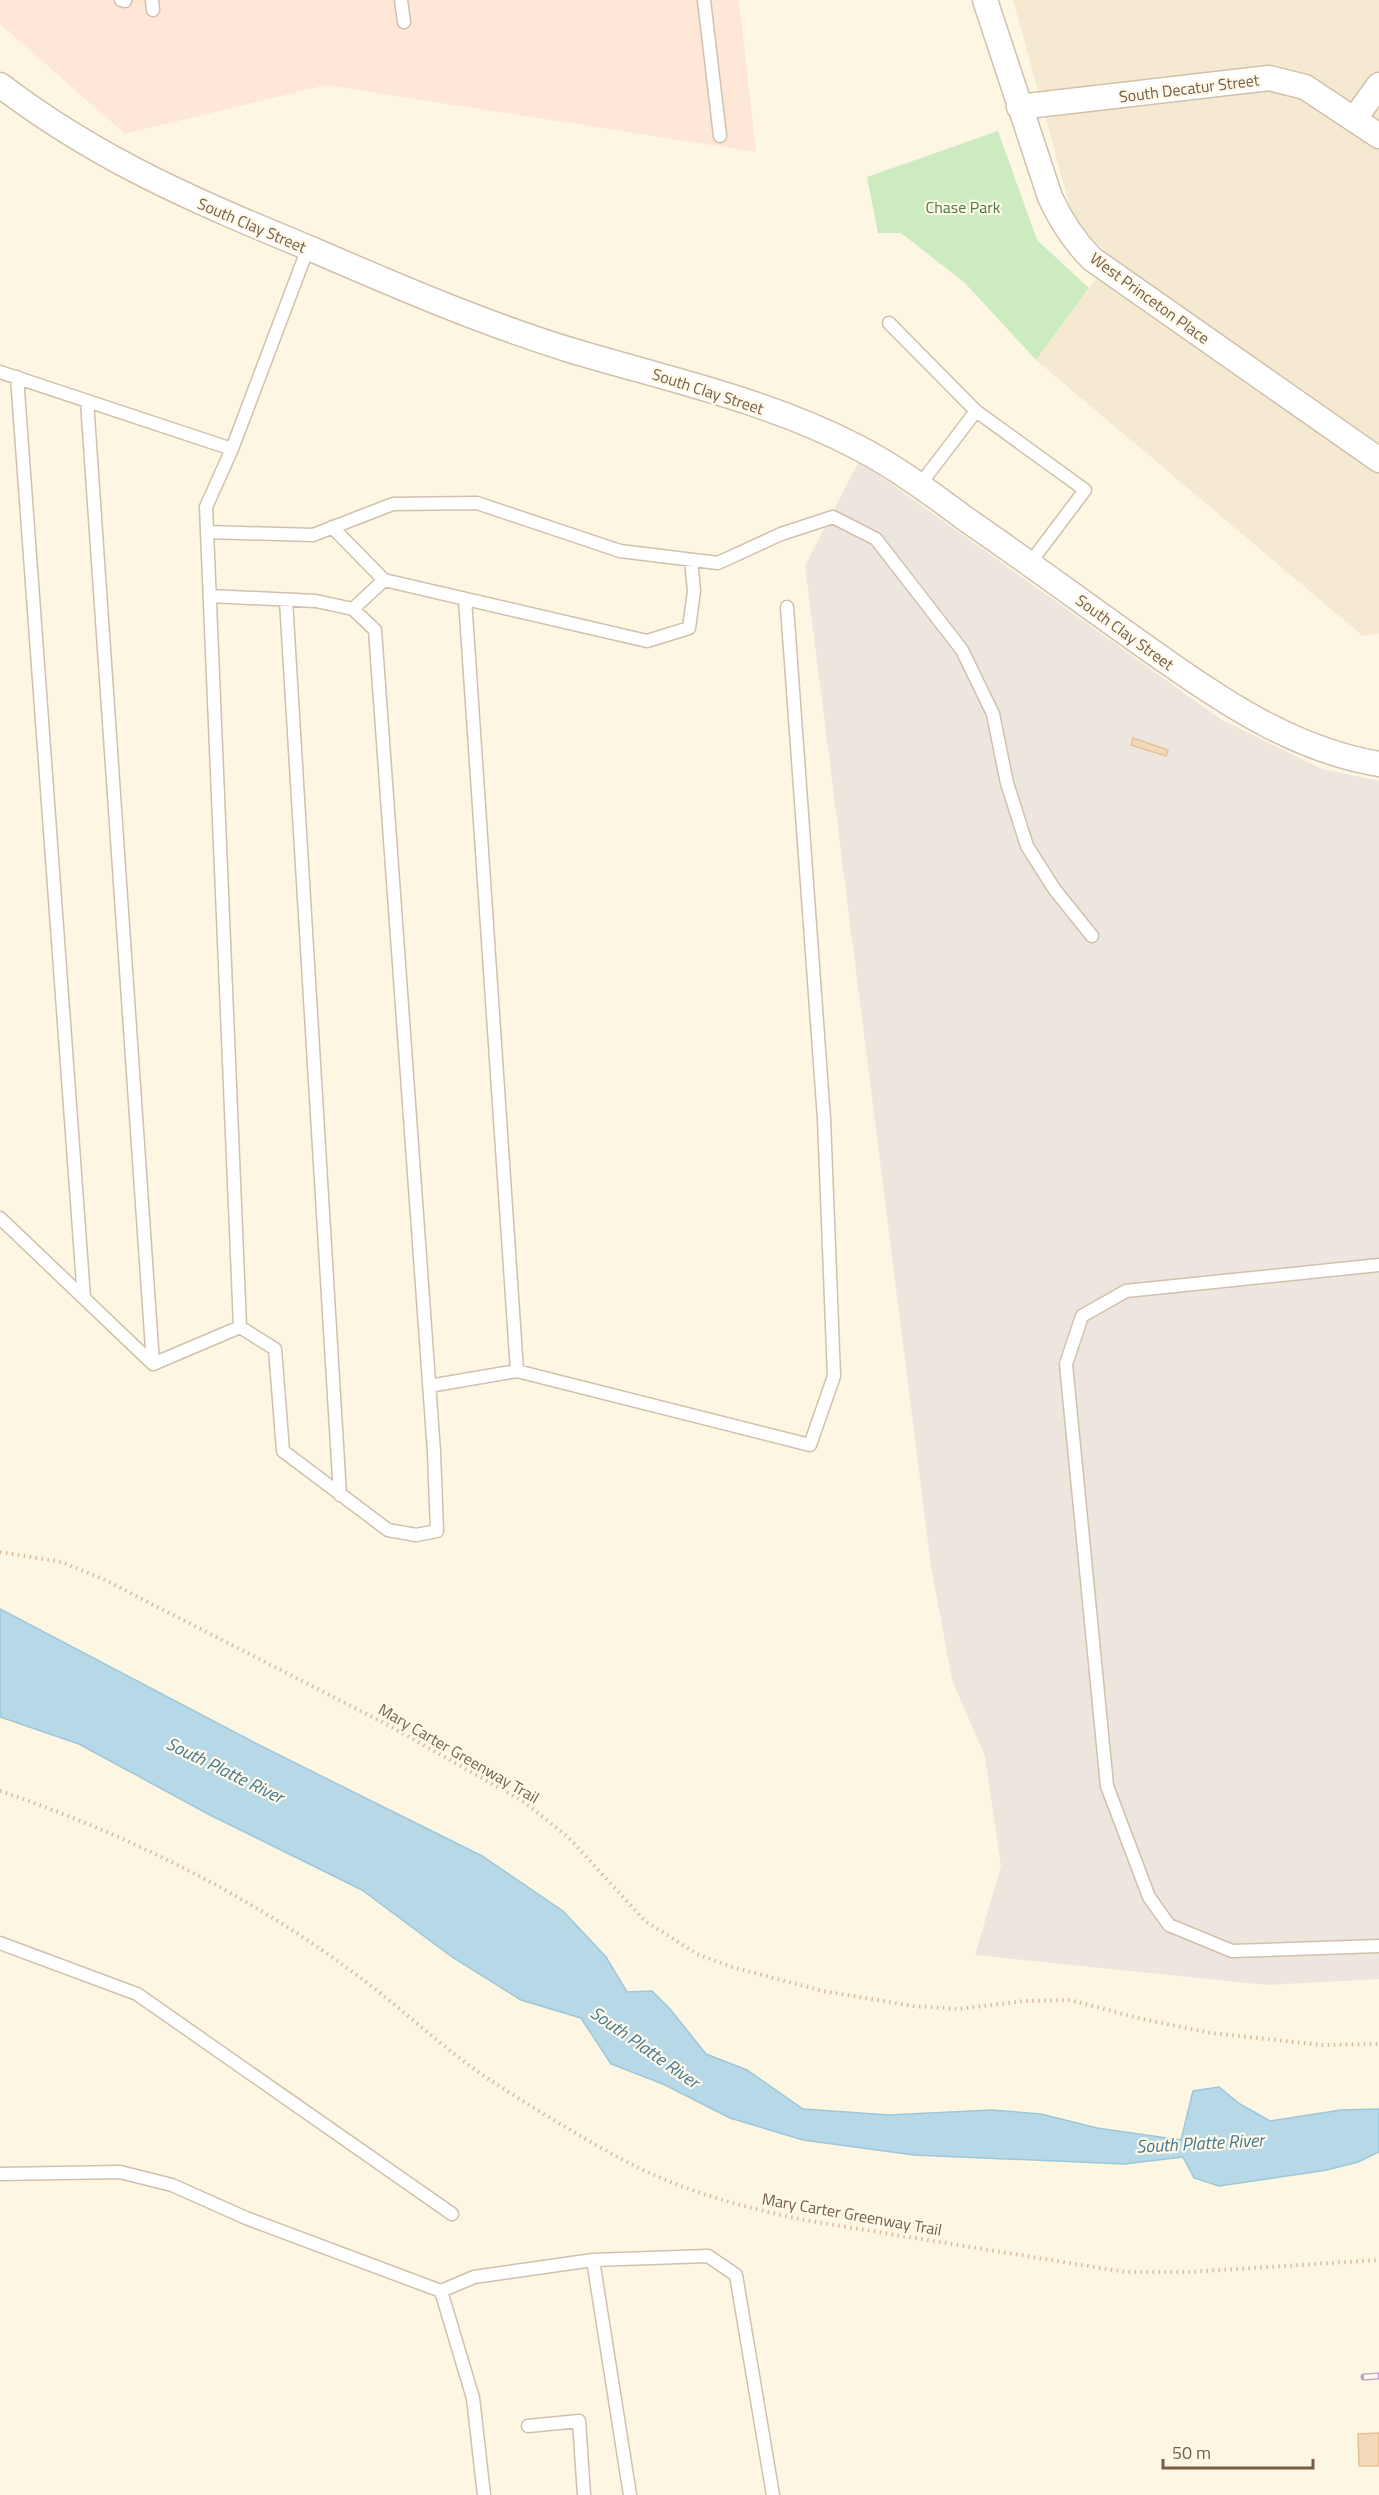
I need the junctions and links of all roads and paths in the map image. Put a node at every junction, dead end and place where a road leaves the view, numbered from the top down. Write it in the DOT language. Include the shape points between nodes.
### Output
graph roads {
  1 [pos="401,0"];
  2 [pos="704,0"];
  3 [pos="985,0"];
  4 [pos="404,22"];
  5 [pos="0,85"];
  6 [pos="1379,85"];
  7 [pos="1019,107"];
  8 [pos="1354,118"];
  9 [pos="720,136"];
  10 [pos="1379,136"];
  11 [pos="308,248"];
  12 [pos="889,323"];
  13 [pos="0,372"];
  14 [pos="17,377"];
  15 [pos="87,401"];
  16 [pos="976,411"];
  17 [pos="231,449"];
  18 [pos="1379,460"];
  19 [pos="919,486"];
  20 [pos="332,528"];
  21 [pos="207,532"];
  22 [pos="691,560"];
  23 [pos="1030,563"];
  24 [pos="384,580"];
  25 [pos="210,596"];
  26 [pos="465,599"];
  27 [pos="286,600"];
  28 [pos="787,607"];
  29 [pos="353,609"];
  30 [pos="1379,764"];
  31 [pos="1092,936"];
  32 [pos="0,1218"];
  33 [pos="1379,1265"];
  34 [pos="84,1298"];
  35 [pos="240,1327"];
  36 [pos="153,1364"];
  37 [pos="517,1371"];
  38 [pos="429,1386"];
  39 [pos="340,1495"];
  40 [pos="0,1552"];
  41 [pos="0,1791"];
  42 [pos="0,1943"];
  43 [pos="1379,1946"];
  44 [pos="1379,2044"];
  45 [pos="0,2174"];
  46 [pos="452,2214"];
  47 [pos="593,2260"];
  48 [pos="1379,2260"];
  49 [pos="441,2291"];
  50 [pos="528,2426"];
  51 [pos="484,2495"];
  52 [pos="584,2495"];
  53 [pos="630,2495"];
  54 [pos="773,2495"];
  1 -- 4 [label="lane"];
  2 -- 9 [label="lane"];
  3 -- 7 [label="street, West Princeton Place"];
  5 -- 11 [label="street, South Clay Street" via="65,130 146,178"];
  6 -- 8 [label="street"];
  7 -- 8 [label="street, South Decatur Street" via="1269,78 1305,87"];
  7 -- 18 [label="street, West Princeton Place" via="1059,217 1092,259"];
  8 -- 10 [label="street, South Decatur Street"];
  11 -- 17 [label="lane"];
  11 -- 19 [label="street, South Clay Street" via="515,331 800,421 857,447"];
  12 -- 16 [label="lane"];
  13 -- 14 [label="lane"];
  14 -- 15 [label="lane"];
  14 -- 34 [label="lane"];
  15 -- 17 [label="lane"];
  15 -- 36 [label="lane"];
  16 -- 19 [label="lane"];
  16 -- 23 [label="lane" via="1085,490"];
  17 -- 21 [label="lane" via="206,507"];
  19 -- 23 [label="street, South Clay Street"];
  20 -- 21 [label="lane" via="313,535"];
  20 -- 22 [label="lane" via="393,504 477,504 620,551"];
  20 -- 24 [label="lane"];
  21 -- 25 [label="lane"];
  22 -- 26 [label="lane" via="694,591 689,628 647,641"];
  22 -- 31 [label="lane" via="718,563 781,534 833,517 876,539 962,650 993,714 1007,783 1028,846 1055,890"];
  23 -- 30 [label="street, South Clay Street" via="1153,653 1250,716 1317,749"];
  24 -- 26 [label="lane"];
  24 -- 29 [label="lane"];
  25 -- 27 [label="lane"];
  25 -- 35 [label="lane"];
  26 -- 37 [label="lane"];
  27 -- 29 [label="lane" via="316,601"];
  27 -- 39 [label="lane"];
  28 -- 37 [label="lane" via="824,1119 834,1376 810,1444"];
  29 -- 38 [label="lane" via="375,630"];
  32 -- 34 [label="lane"];
  33 -- 43 [label="lane" via="1126,1291 1082,1316 1066,1364 1107,1786 1149,1897 1169,1925 1232,1951"];
  34 -- 36 [label="lane"];
  35 -- 36 [label="lane"];
  35 -- 39 [label="lane" via="275,1349 283,1451"];
  37 -- 38 [label="lane"];
  38 -- 39 [label="lane" via="437,1531 416,1535 388,1530"];
  40 -- 44 [label="path, Mary Carter Greenway Trail" via="62,1562 103,1579 388,1725 490,1782 556,1825 645,1921 697,1954 732,1967 823,1991 913,2006 959,2009 1070,2000 1176,2027 1247,2038 1322,2045"];
  41 -- 48 [label="path, Mary Carter Greenway Trail" via="107,1831 254,1907 362,1979 493,2081 630,2164 683,2186 764,2212 1125,2272 1189,2272"];
  42 -- 46 [label="lane" via="138,1994"];
  45 -- 49 [label="lane" via="120,2172 172,2185 246,2218"];
  47 -- 49 [label="lane" via="474,2277"];
  47 -- 53 [label="lane"];
  47 -- 54 [label="lane" via="708,2256 736,2275"];
  49 -- 51 [label="lane" via="474,2398"];
  50 -- 52 [label="lane" via="579,2421"];
}
